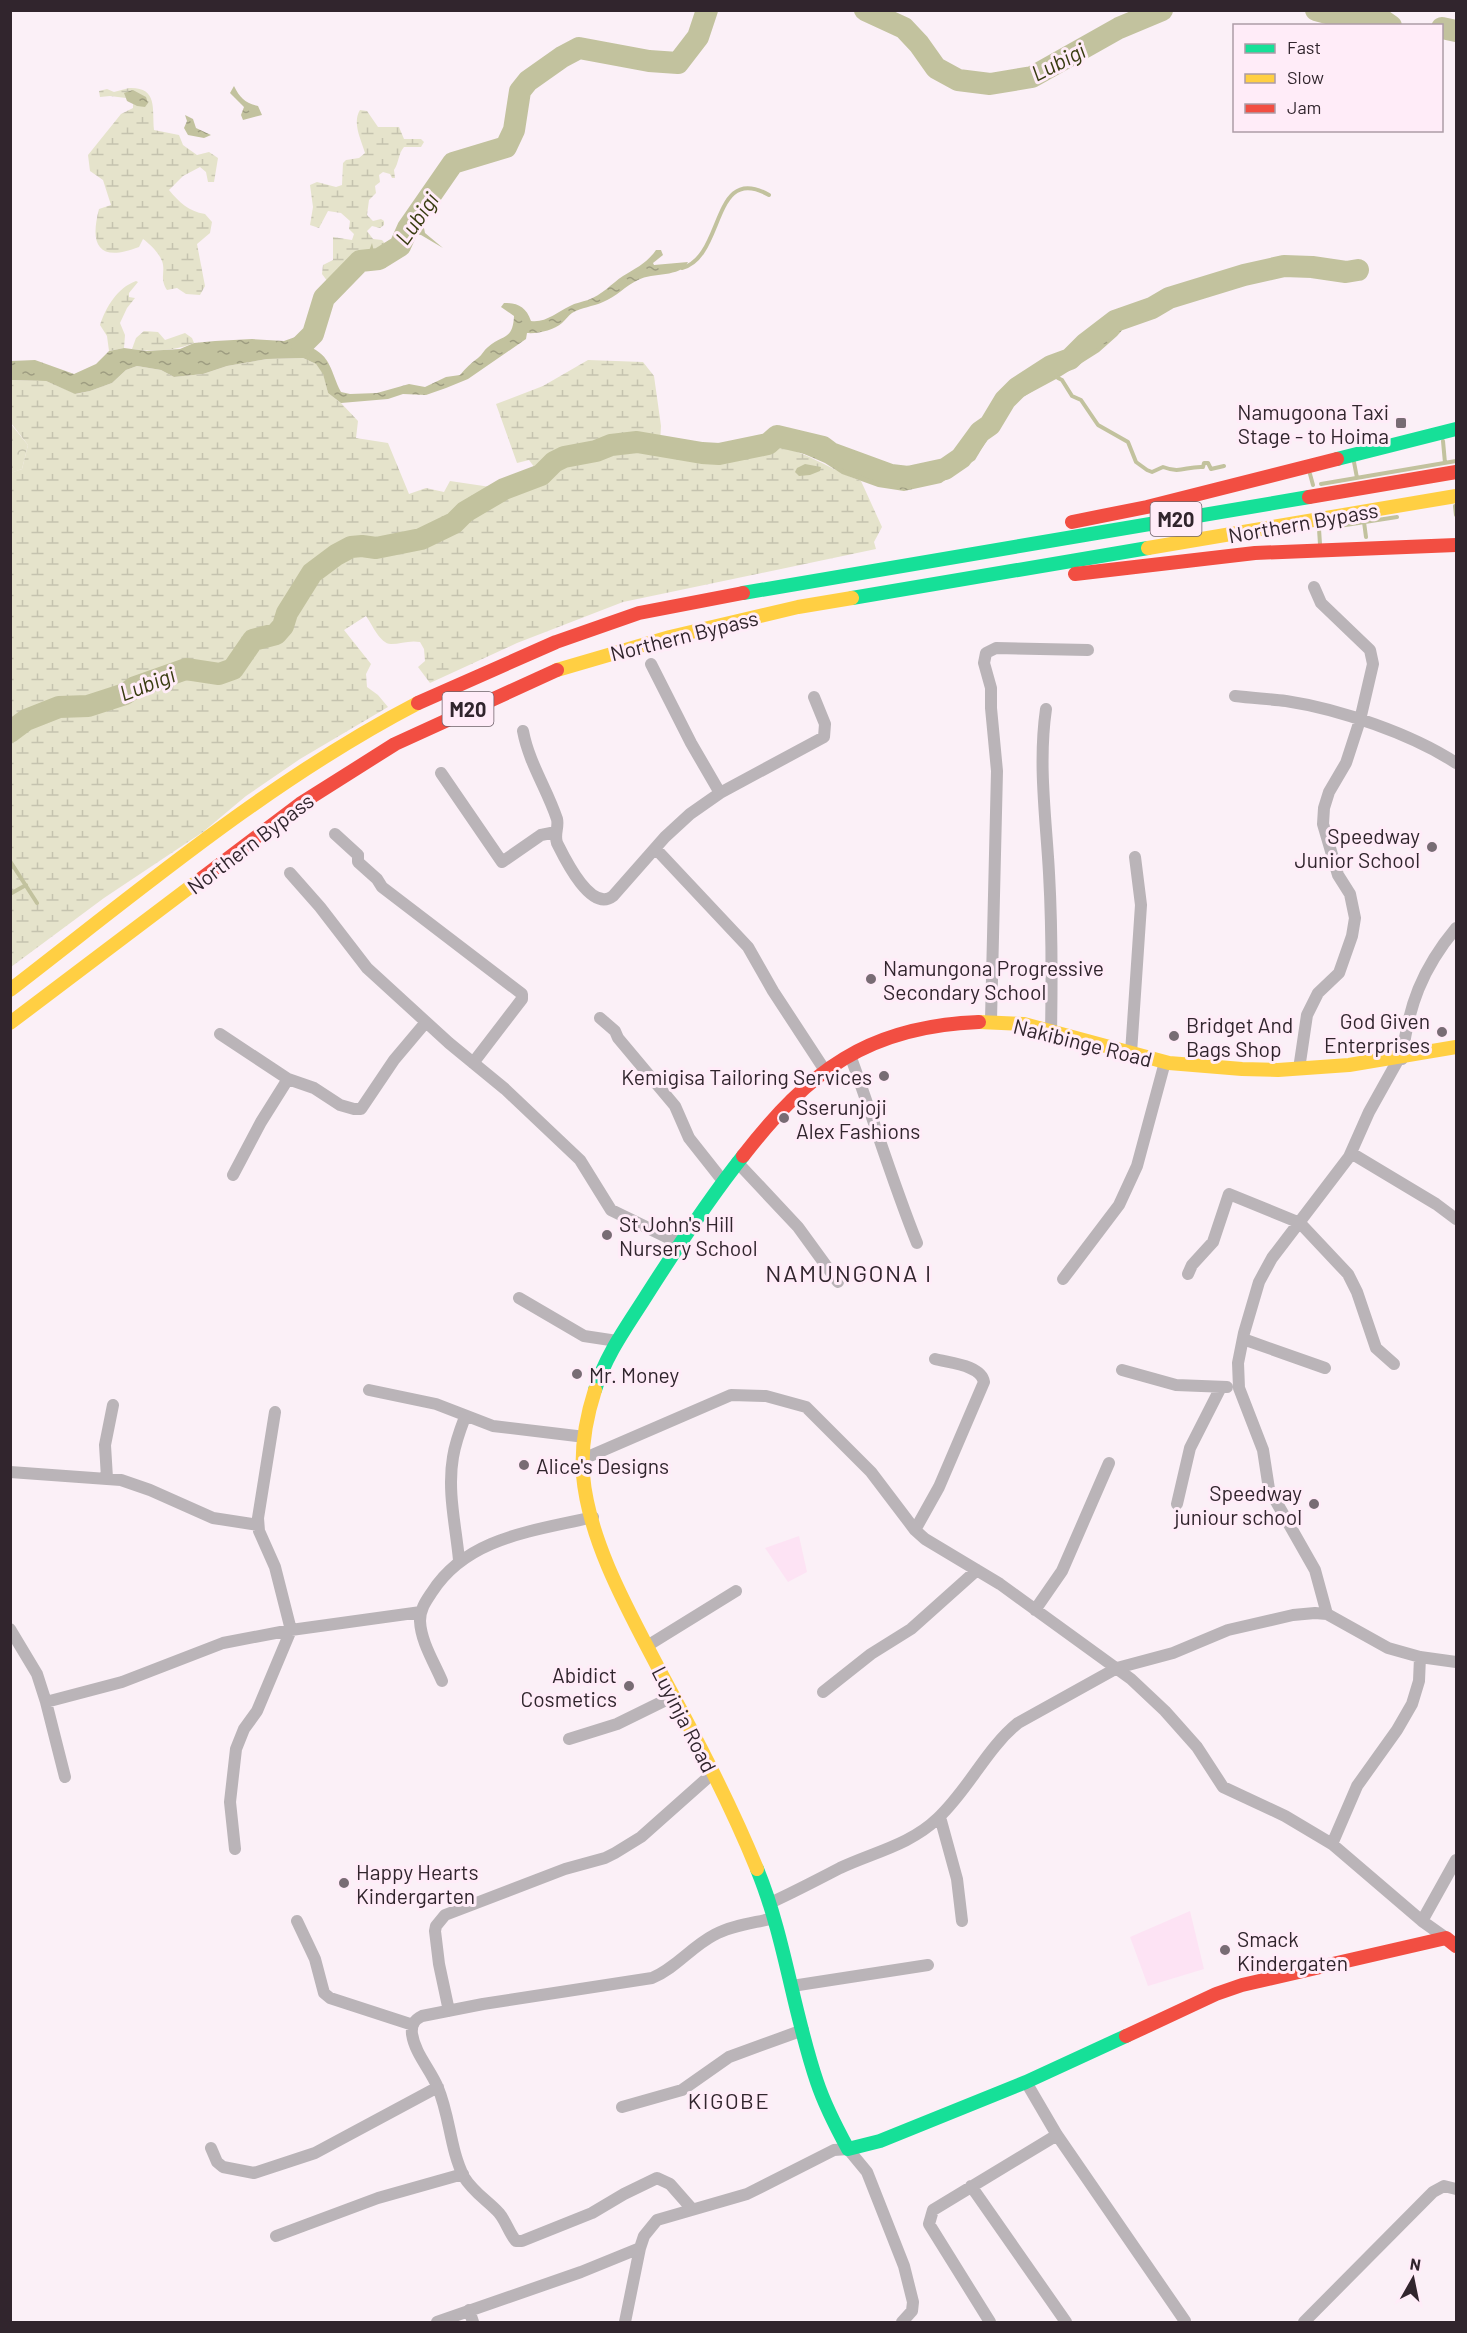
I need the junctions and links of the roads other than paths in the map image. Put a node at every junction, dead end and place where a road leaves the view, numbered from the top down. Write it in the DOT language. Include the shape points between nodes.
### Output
graph roads {
  1 [pos="1456,429"];
  2 [pos="1456,472"];
  3 [pos="1456,496"];
  4 [pos="1053,525"];
  5 [pos="1456,545"];
  6 [pos="941,546"];
  7 [pos="895,566"];
  8 [pos="1006,572"];
  9 [pos="1314,586"];
  10 [pos="1088,650"];
  11 [pos="651,664"];
  12 [pos="1235,696"];
  13 [pos="814,697"];
  14 [pos="1046,709"];
  15 [pos="1360,720"];
  16 [pos="523,731"];
  17 [pos="1456,763"];
  18 [pos="441,773"];
  19 [pos="720,793"];
  20 [pos="556,832"];
  21 [pos="335,834"];
  22 [pos="655,848"];
  23 [pos="1135,857"];
  24 [pos="290,873"];
  25 [pos="1456,928"];
  26 [pos="10,990"];
  27 [pos="600,1018"];
  28 [pos="991,1020"];
  29 [pos="426,1022"];
  30 [pos="10,1023"];
  31 [pos="1051,1032"];
  32 [pos="220,1034"];
  33 [pos="1456,1047"];
  34 [pos="1131,1053"];
  35 [pos="850,1055"];
  36 [pos="1400,1060"];
  37 [pos="1165,1062"];
  38 [pos="473,1063"];
  39 [pos="1299,1069"];
  40 [pos="826,1072"];
  41 [pos="288,1079"];
  42 [pos="1351,1153"];
  43 [pos="737,1162"];
  44 [pos="233,1175"];
  45 [pos="723,1181"];
  46 [pos="1456,1219"];
  47 [pos="1300,1223"];
  48 [pos="679,1243"];
  49 [pos="917,1243"];
  50 [pos="1188,1275"];
  51 [pos="1063,1279"];
  52 [pos="838,1282"];
  53 [pos="648,1294"];
  54 [pos="519,1298"];
  55 [pos="1243,1339"];
  56 [pos="617,1341"];
  57 [pos="935,1359"];
  58 [pos="1394,1364"];
  59 [pos="1325,1368"];
  60 [pos="1122,1370"];
  61 [pos="1221,1387"];
  62 [pos="1239,1388"];
  63 [pos="369,1390"];
  64 [pos="113,1405"];
  65 [pos="275,1412"];
  66 [pos="465,1417"];
  67 [pos="585,1437"];
  68 [pos="583,1459"];
  69 [pos="1109,1462"];
  70 [pos="10,1472"];
  71 [pos="106,1478"];
  72 [pos="1177,1504"];
  73 [pos="592,1517"];
  74 [pos="258,1525"];
  75 [pos="915,1530"];
  76 [pos="459,1560"];
  77 [pos="977,1570"];
  78 [pos="736,1591"];
  79 [pos="1035,1610"];
  80 [pos="421,1612"];
  81 [pos="1327,1614"];
  82 [pos="10,1629"];
  83 [pos="291,1630"];
  84 [pos="647,1646"];
  85 [pos="1420,1657"];
  86 [pos="1456,1662"];
  87 [pos="1117,1668"];
  88 [pos="442,1681"];
  89 [pos="823,1692"];
  90 [pos="674,1696"];
  91 [pos="46,1702"];
  92 [pos="568,1739"];
  93 [pos="713,1773"];
  94 [pos="65,1777"];
  95 [pos="940,1817"];
  96 [pos="1332,1844"];
  97 [pos="235,1849"];
  98 [pos="1456,1860"];
  99 [pos="770,1903"];
  100 [pos="774,1918"];
  101 [pos="297,1921"];
  102 [pos="962,1921"];
  103 [pos="1422,1921"];
  104 [pos="1451,1942"];
  105 [pos="928,1965"];
  106 [pos="792,1986"];
  107 [pos="449,2011"];
  108 [pos="413,2025"];
  109 [pos="803,2030"];
  110 [pos="1026,2082"];
  111 [pos="438,2088"];
  112 [pos="621,2107"];
  113 [pos="1057,2135"];
  114 [pos="211,2148"];
  115 [pos="848,2148"];
  116 [pos="463,2174"];
  117 [pos="972,2186"];
  118 [pos="1456,2189"];
  119 [pos="692,2209"];
  120 [pos="276,2236"];
  121 [pos="640,2248"];
  122 [pos="471,2316"];
  123 [pos="1185,2321"];
  124 [pos="437,2322"];
  125 [pos="625,2322"];
  126 [pos="902,2322"];
  127 [pos="990,2322"];
  128 [pos="1066,2322"];
  129 [pos="1304,2322"];
  1 -- 4 [label="main road" via="1147,507"];
  2 -- 7 [label="main road, Northern Bypass / M20"];
  3 -- 8 [label="main road, Northern Bypass / M20"];
  5 -- 8 [label="main road" via="1255,554 1066,575"];
  6 -- 7 [label="main road"];
  7 -- 26 [label="main road, Northern Bypass / M20" via="639,613 556,642 435,694 325,756 203,842"];
  8 -- 30 [label="main road, Northern Bypass / M20" via="798,607 670,636 570,665 483,702 395,744 300,804"];
  9 -- 15 [label="street" via="1321,603 1370,650 1374,664"];
  10 -- 28 [label="street" via="996,648 986,653 984,659 991,688 997,771"];
  11 -- 19 [label="street"];
  12 -- 15 [label="street" via="1287,701"];
  13 -- 19 [label="street" via="825,724 824,737"];
  14 -- 31 [label="street" via="1042,782 1051,920"];
  15 -- 17 [label="street" via="1427,745"];
  15 -- 39 [label="street" via="1346,763 1329,792 1323,824 1338,875 1350,894 1355,918 1352,936 1339,973 1318,993 1307,1015"];
  16 -- 20 [label="street" via="530,761 558,822"];
  18 -- 20 [label="street" via="502,862 541,835"];
  19 -- 22 [label="street" via="690,814"];
  20 -- 22 [label="street" via="557,843 569,864 590,895 599,900 613,896"];
  21 -- 38 [label="street" via="358,855 358,862 382,887 522,994"];
  22 -- 40 [label="street" via="748,947"];
  23 -- 34 [label="street" via="1141,905"];
  24 -- 29 [label="street" via="357,957"];
  25 -- 36 [label="street" via="1423,975 1408,1018"];
  27 -- 45 [label="street" via="615,1030 675,1106 689,1138"];
  28 -- 31 [label="main road, Nakibinge Road"];
  28 -- 35 [label="main road, Nakibinge Road" via="890,1035"];
  29 -- 38 [label="street"];
  29 -- 41 [label="street" via="360,1109 340,1105 314,1088"];
  31 -- 34 [label="main road, Nakibinge Road"];
  32 -- 41 [label="street"];
  33 -- 36 [label="main road, Nakibinge Road"];
  34 -- 37 [label="main road, Nakibinge Road"];
  35 -- 40 [label="main road, Nakibinge Road"];
  35 -- 49 [label="street"];
  36 -- 39 [label="main road, Nakibinge Road"];
  36 -- 42 [label="street" via="1369,1112"];
  37 -- 39 [label="main road, Nakibinge Road"];
  37 -- 51 [label="street" via="1137,1166 1119,1205"];
  38 -- 48 [label="street" via="580,1160 611,1210"];
  40 -- 43 [label="main road, Nakibinge Road" via="774,1116"];
  41 -- 44 [label="street"];
  42 -- 46 [label="street"];
  42 -- 47 [label="street"];
  43 -- 45 [label="main road, Nakibinge Road"];
  43 -- 52 [label="street" via="798,1227"];
  45 -- 48 [label="main road, Nakibinge Road"];
  47 -- 50 [label="street" via="1228,1194 1213,1242"];
  47 -- 55 [label="street" via="1272,1258 1259,1282"];
  47 -- 58 [label="street" via="1348,1274 1376,1348"];
  48 -- 53 [label="main road, Nakibinge Road"];
  53 -- 56 [label="main road, Luyinja Road"];
  54 -- 56 [label="street" via="584,1336"];
  55 -- 59 [label="street"];
  55 -- 62 [label="street" via="1238,1363"];
  56 -- 67 [label="main road, Luyinja Road" via="597,1384"];
  57 -- 75 [label="street" via="976,1371 984,1382 929,1509"];
  60 -- 61 [label="street" via="1176,1385"];
  61 -- 62 [label="street"];
  61 -- 72 [label="street" via="1190,1448"];
  62 -- 81 [label="street" via="1263,1450 1269,1489 1315,1570"];
  63 -- 66 [label="street" via="436,1404"];
  64 -- 71 [label="street" via="105,1445"];
  65 -- 74 [label="street"];
  66 -- 67 [label="street" via="493,1426"];
  66 -- 76 [label="street" via="451,1470"];
  67 -- 68 [label="main road, Luyinja Road"];
  68 -- 73 [label="main road, Luyinja Road" via="585,1497"];
  68 -- 75 [label="street" via="731,1395 766,1396 806,1407 871,1472"];
  69 -- 79 [label="street" via="1062,1570"];
  70 -- 71 [label="street"];
  71 -- 74 [label="street" via="150,1490 213,1518"];
  73 -- 76 [label="street" via="487,1544"];
  73 -- 84 [label="main road, Luyinja Road"];
  74 -- 83 [label="street" via="275,1567"];
  75 -- 77 [label="street"];
  76 -- 80 [label="street" via="435,1586"];
  77 -- 79 [label="street"];
  77 -- 89 [label="street" via="911,1629"];
  78 -- 84 [label="street"];
  79 -- 87 [label="street"];
  80 -- 83 [label="street"];
  80 -- 88 [label="street" via="423,1639"];
  81 -- 85 [label="street" via="1377,1644"];
  81 -- 87 [label="street" via="1293,1615 1245,1625 1173,1653"];
  82 -- 91 [label="street" via="37,1674"];
  83 -- 91 [label="street" via="223,1643 122,1682"];
  83 -- 97 [label="street" via="236,1749 230,1802"];
  84 -- 90 [label="main road, Luyinja Road"];
  85 -- 86 [label="street"];
  85 -- 96 [label="street" via="1419,1682 1412,1704 1357,1786"];
  87 -- 95 [label="street" via="1018,1723"];
  87 -- 96 [label="street" via="1165,1711 1197,1747 1223,1787"];
  90 -- 92 [label="street" via="610,1727"];
  90 -- 93 [label="main road, Luyinja Road"];
  91 -- 94 [label="street"];
  93 -- 99 [label="main road, Luyinja Road"];
  93 -- 107 [label="street" via="641,1837 615,1853 445,1915 435,1931"];
  95 -- 99 [label="street" via="909,1840"];
  95 -- 102 [label="street" via="957,1879"];
  96 -- 103 [label="street"];
  98 -- 103 [label="street"];
  99 -- 100 [label="main road, Luyinja Road"];
  100 -- 106 [label="main road, Luyinja Road"];
  100 -- 107 [label="street" via="715,1934 652,1978"];
  101 -- 108 [label="street" via="315,1959 324,1993"];
  103 -- 104 [label="street"];
  104 -- 110 [label="main road" via="1225,1991"];
  105 -- 106 [label="street"];
  106 -- 109 [label="main road, Luyinja Road"];
  107 -- 108 [label="street" via="422,2016"];
  108 -- 111 [label="street" via="416,2046"];
  109 -- 112 [label="street" via="729,2057 682,2090"];
  109 -- 115 [label="main road, Luyinja Road" via="834,2127"];
  110 -- 113 [label="street"];
  110 -- 115 [label="main road" via="880,2141"];
  111 -- 114 [label="street" via="315,2153 254,2173 223,2167"];
  111 -- 116 [label="street"];
  113 -- 117 [label="street"];
  113 -- 123 [label="street"];
  115 -- 119 [label="street" via="834,2150 747,2194"];
  115 -- 126 [label="street" via="867,2172 904,2266 913,2302 912,2311"];
  116 -- 119 [label="street" via="519,2241 592,2213 657,2178 670,2184"];
  116 -- 120 [label="street" via="378,2198"];
  117 -- 127 [label="street" via="933,2210 929,2224"];
  117 -- 128 [label="street"];
  118 -- 129 [label="street" via="1444,2186 1433,2192"];
  119 -- 121 [label="street" via="657,2220"];
  121 -- 122 [label="street"];
  121 -- 125 [label="street"];
  122 -- 124 [label="street"];
}
